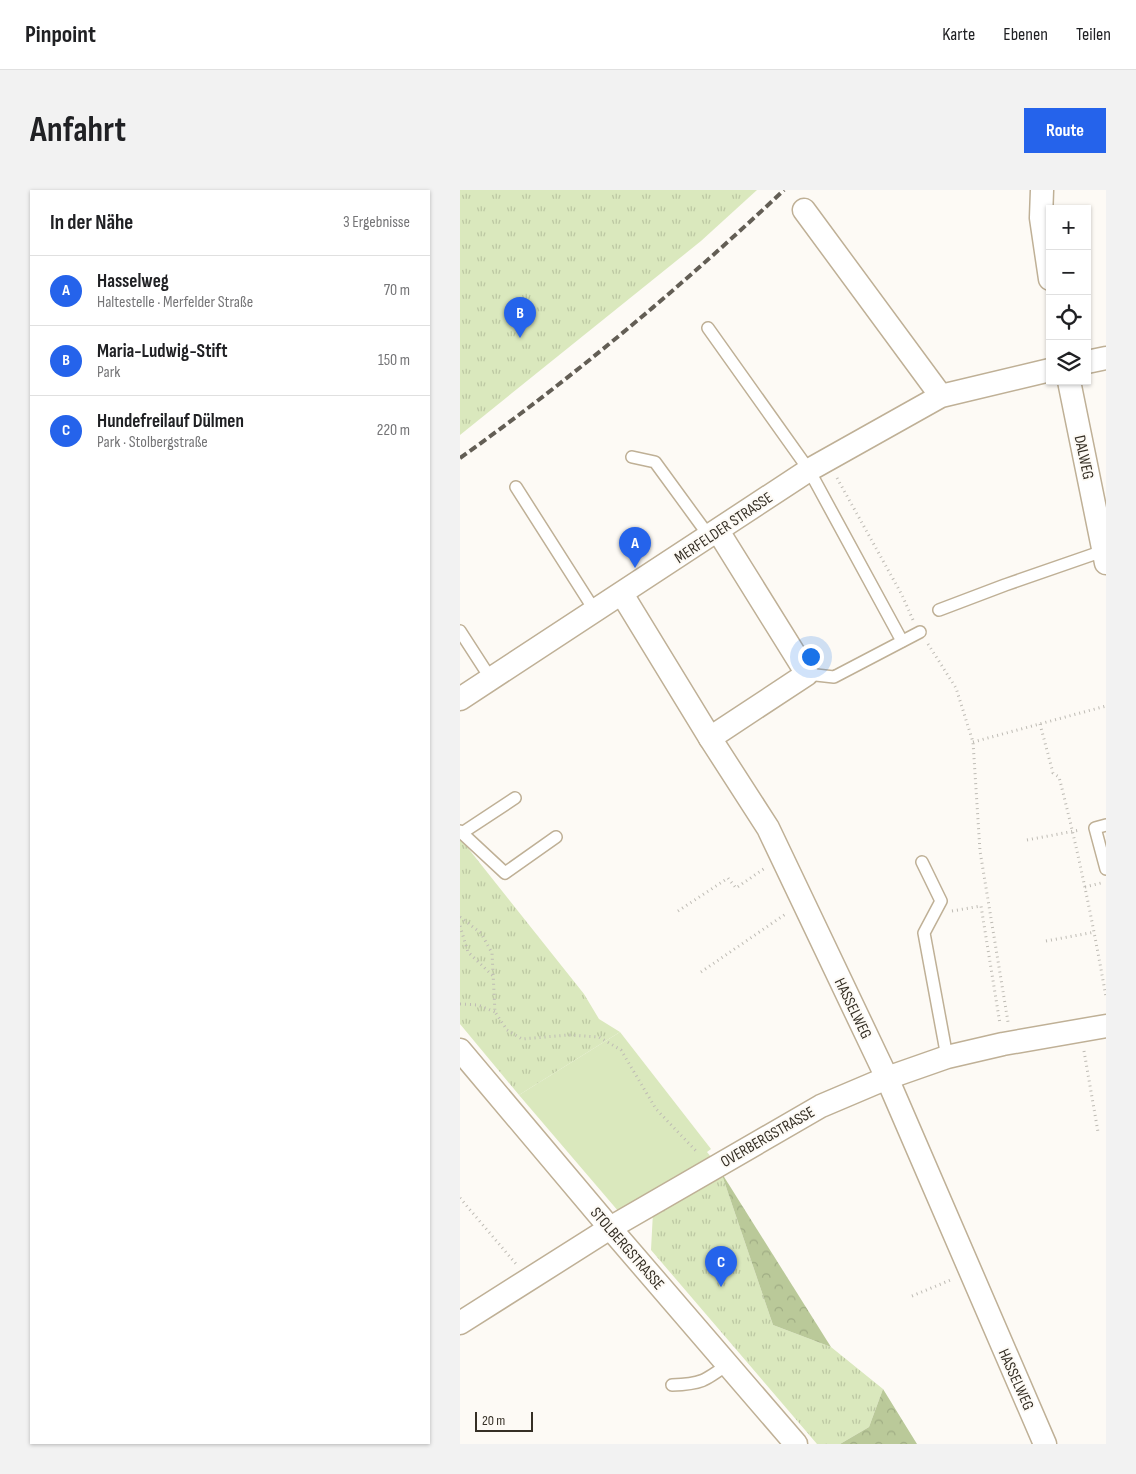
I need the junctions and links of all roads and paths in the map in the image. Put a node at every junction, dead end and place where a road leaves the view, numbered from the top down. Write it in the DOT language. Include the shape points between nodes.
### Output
graph roads {
  1 [pos="1042,190"];
  2 [pos="804,210"];
  3 [pos="1046,252"];
  4 [pos="708,328"];
  5 [pos="1106,358"];
  6 [pos="1091,361"];
  7 [pos="1046,371"];
  8 [pos="1071,385"];
  9 [pos="941,396"];
  10 [pos="632,458"];
  11 [pos="818,465"];
  12 [pos="516,487"];
  13 [pos="714,533"];
  14 [pos="1105,557"];
  15 [pos="622,594"];
  16 [pos="938,610"];
  17 [pos="595,611"];
  18 [pos="460,631"];
  19 [pos="920,632"];
  20 [pos="902,641"];
  21 [pos="807,674"];
  22 [pos="491,679"];
  23 [pos="460,698"];
  24 [pos="1106,706"];
  25 [pos="1040,724"];
  26 [pos="710,738"];
  27 [pos="973,742"];
  28 [pos="515,798"];
  29 [pos="1100,826"];
  30 [pos="1073,831"];
  31 [pos="461,832"];
  32 [pos="556,837"];
  33 [pos="1027,840"];
  34 [pos="782,857"];
  35 [pos="922,862"];
  36 [pos="1106,869"];
  37 [pos="1106,882"];
  38 [pos="1085,887"];
  39 [pos="941,901"];
  40 [pos="803,902"];
  41 [pos="678,911"];
  42 [pos="460,917"];
  43 [pos="460,926"];
  44 [pos="1095,932"];
  45 [pos="1046,941"];
  46 [pos="701,972"];
  47 [pos="493,976"];
  48 [pos="1106,997"];
  49 [pos="460,1004"];
  50 [pos="495,1012"];
  51 [pos="1106,1026"];
  52 [pos="1081,1030"];
  53 [pos="1007,1043"];
  54 [pos="460,1050"];
  55 [pos="947,1056"];
  56 [pos="887,1078"];
  57 [pos="1098,1132"];
  58 [pos="709,1169"];
  59 [pos="460,1198"];
  60 [pos="610,1228"];
  61 [pos="970,1272"];
  62 [pos="529,1279"];
  63 [pos="912,1296"];
  64 [pos="460,1323"];
  65 [pos="728,1364"];
  66 [pos="672,1385"];
  67 [pos="796,1444"];
  68 [pos="1045,1444"];
  1 -- 3 [label="street" via="1041,218"];
  2 -- 9 [label="street"];
  4 -- 11 [label="lane"];
  5 -- 6 [label="street"];
  7 -- 9 [label="street, MERFELDER STRASSE"];
  8 -- 14 [label="street, DALWEG"];
  9 -- 11 [label="street, MERFELDER STRASSE"];
  10 -- 13 [label="lane" via="655,462"];
  11 -- 13 [label="street, MERFELDER STRASSE"];
  11 -- 19 [label="path" via="902,594"];
  11 -- 20 [label="lane"];
  12 -- 17 [label="lane"];
  13 -- 15 [label="street, MERFELDER STRASSE"];
  13 -- 21 [label="street"];
  14 -- 16 [label="lane"];
  15 -- 17 [label="street, MERFELDER STRASSE"];
  15 -- 26 [label="street, HASSELWEG"];
  17 -- 22 [label="street, MERFELDER STRASSE"];
  18 -- 22 [label="lane"];
  19 -- 20 [label="lane"];
  19 -- 27 [label="path" via="956,688"];
  20 -- 21 [label="lane" via="834,677"];
  21 -- 26 [label="street"];
  22 -- 23 [label="street, MERFELDER STRASSE"];
  24 -- 25 [label="path"];
  25 -- 27 [label="path"];
  25 -- 30 [label="path" via="1053,774 1059,777"];
  26 -- 34 [label="street, HASSELWEG" via="768,828"];
  27 -- 53 [label="path" via="980,851"];
  28 -- 31 [label="lane"];
  29 -- 30 [label="path"];
  29 -- 36 [label="lane"];
  30 -- 33 [label="path"];
  30 -- 38 [label="path"];
  31 -- 32 [label="lane" via="505,873"];
  34 -- 40 [label="street, HASSELWEG"];
  34 -- 41 [label="path" via="736,888 728,878"];
  35 -- 39 [label="lane"];
  37 -- 38 [label="path"];
  38 -- 44 [label="path"];
  39 -- 53 [label="path" via="947,912 981,906"];
  39 -- 55 [label="lane" via="924,932"];
  40 -- 46 [label="path"];
  40 -- 56 [label="street, HASSELWEG"];
  42 -- 47 [label="path" via="481,933 492,953"];
  43 -- 47 [label="path" via="468,952"];
  44 -- 45 [label="path"];
  44 -- 48 [label="path"];
  47 -- 50 [label="path"];
  49 -- 50 [label="path" via="478,1005"];
  50 -- 58 [label="path" via="508,1030 522,1039 568,1035 599,1037 621,1050 656,1109"];
  51 -- 52 [label="street, OVERBERGSTRASSE"];
  52 -- 53 [label="street, OVERBERGSTRASSE"];
  52 -- 57 [label="path"];
  53 -- 55 [label="street, OVERBERGSTRASSE"];
  54 -- 60 [label="street, STOLBERGSTRASSE"];
  55 -- 56 [label="street, OVERBERGSTRASSE"];
  56 -- 58 [label="street, OVERBERGSTRASSE" via="821,1106"];
  56 -- 61 [label="street, HASSELWEG"];
  58 -- 60 [label="street, OVERBERGSTRASSE"];
  59 -- 62 [label="path"];
  60 -- 62 [label="street, OVERBERGSTRASSE"];
  60 -- 65 [label="street, STOLBERGSTRASSE"];
  61 -- 63 [label="path"];
  61 -- 68 [label="street, HASSELWEG"];
  62 -- 64 [label="street, OVERBERGSTRASSE"];
  65 -- 66 [label="lane" via="710,1378 694,1384"];
  65 -- 67 [label="street, STOLBERGSTRASSE"];
}
